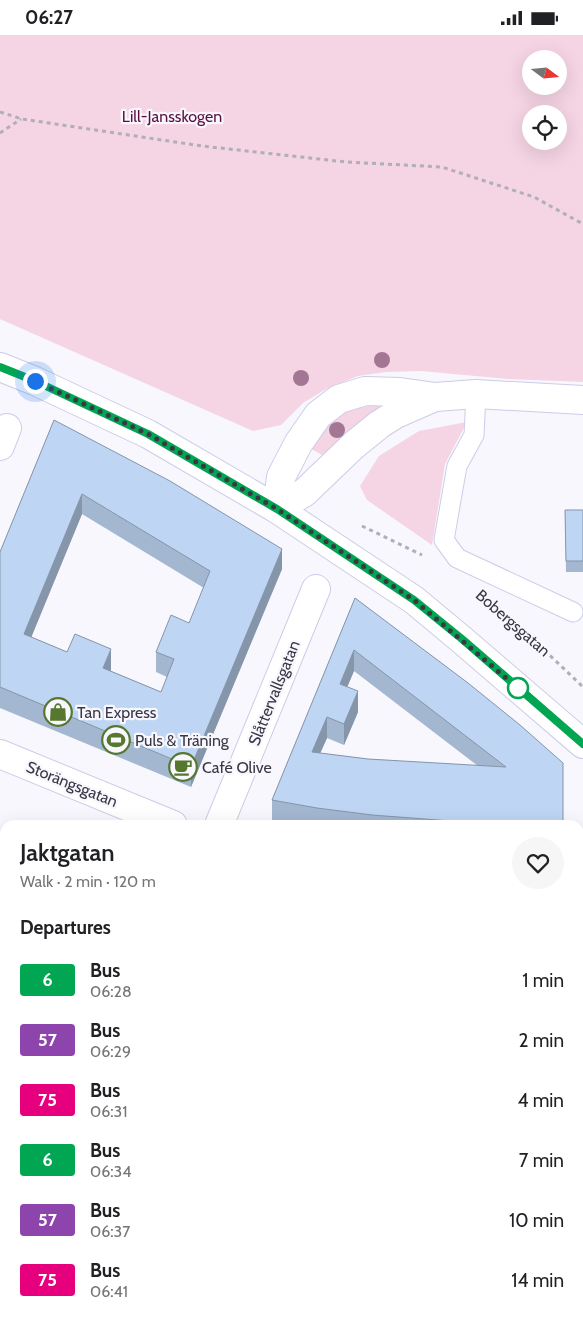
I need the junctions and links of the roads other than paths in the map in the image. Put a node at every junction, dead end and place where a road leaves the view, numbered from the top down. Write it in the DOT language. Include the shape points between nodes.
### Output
graph roads {
  1 [pos="0,367"];
  2 [pos="476,394"];
  3 [pos="435,397"];
  4 [pos="583,400"];
  5 [pos="277,509"];
  6 [pos="316,589"];
  7 [pos="573,611"];
  8 [pos="583,744"];
  9 [pos="0,754"];
  10 [pos="161,820"];
  11 [pos="221,820"];
  1 -- 5 [label="street" via="148,434"];
  2 -- 3 [label="street"];
  2 -- 4 [label="street"];
  2 -- 7 [label="lane" via="474,435 457,466 444,540 457,558"];
  3 -- 5 [label="street" via="380,424 305,492"];
  3 -- 5 [label="street" via="365,391 340,399 318,415 298,445 281,477"];
  5 -- 8 [label="street" via="414,600"];
  6 -- 11 [label="street, Slåttervallsgatan"];
  9 -- 10 [label="street, Storängsgatan"];
}
